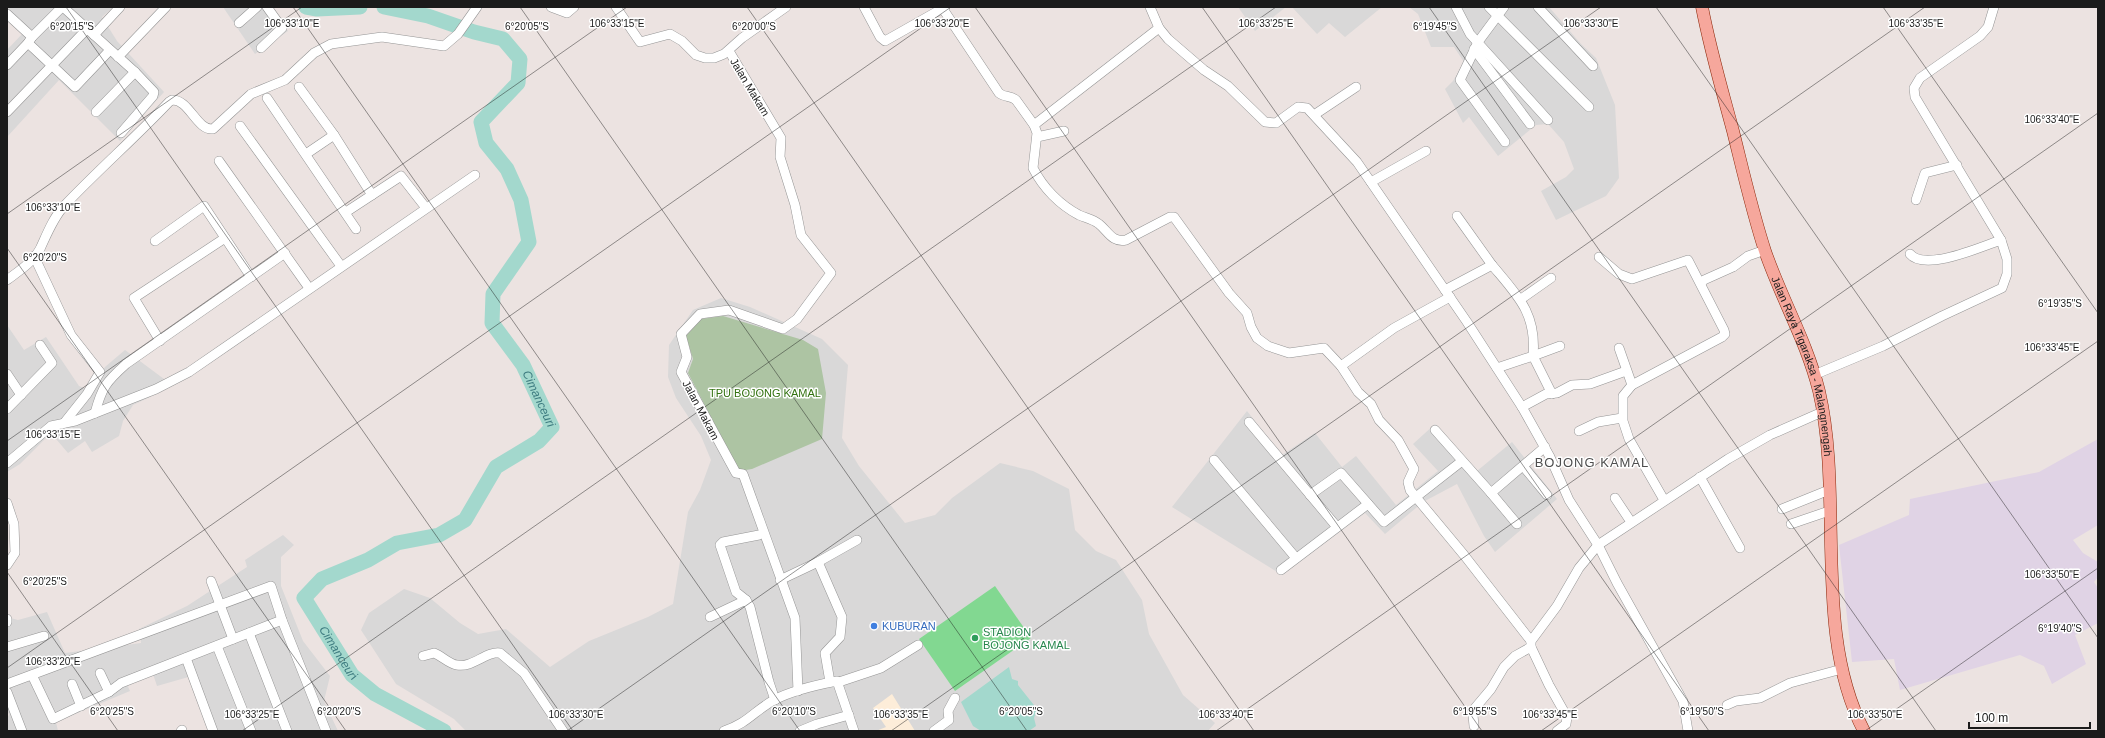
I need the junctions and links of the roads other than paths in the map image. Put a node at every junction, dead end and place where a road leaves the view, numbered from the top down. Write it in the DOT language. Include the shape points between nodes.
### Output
graph roads {
  1 [pos="49,7"];
  2 [pos="120,7"];
  3 [pos="166,7"];
  4 [pos="257,7"];
  5 [pos="267,7"];
  6 [pos="477,7"];
  7 [pos="551,7"];
  8 [pos="574,7"];
  9 [pos="616,7"];
  10 [pos="786,7"];
  11 [pos="864,7"];
  12 [pos="1150,7"];
  13 [pos="1456,7"];
  14 [pos="1489,7"];
  15 [pos="1504,7"];
  16 [pos="1538,7"];
  17 [pos="1702,7"];
  18 [pos="1994,7"];
  19 [pos="944,8"];
  20 [pos="61,9"];
  21 [pos="1498,15"];
  22 [pos="8,16"];
  23 [pos="239,23"];
  24 [pos="1159,28"];
  25 [pos="90,32"];
  26 [pos="30,40"];
  27 [pos="1476,46"];
  28 [pos="261,48"];
  29 [pos="110,50"];
  30 [pos="729,51"];
  31 [pos="118,57"];
  32 [pos="7,65"];
  33 [pos="52,66"];
  34 [pos="1593,66"];
  35 [pos="135,72"];
  36 [pos="299,87"];
  37 [pos="1356,87"];
  38 [pos="267,98"];
  39 [pos="1588,107"];
  40 [pos="7,112"];
  41 [pos="96,112"];
  42 [pos="1314,115"];
  43 [pos="1548,120"];
  44 [pos="1530,124"];
  45 [pos="1034,125"];
  46 [pos="240,126"];
  47 [pos="1064,131"];
  48 [pos="121,133"];
  49 [pos="334,134"];
  50 [pos="1037,137"];
  51 [pos="1505,142"];
  52 [pos="1426,151"];
  53 [pos="306,154"];
  54 [pos="219,161"];
  55 [pos="1957,165"];
  56 [pos="474,175"];
  57 [pos="1371,182"];
  58 [pos="372,195"];
  59 [pos="1916,200"];
  60 [pos="426,208"];
  61 [pos="346,212"];
  62 [pos="1457,216"];
  63 [pos="356,229"];
  64 [pos="225,238"];
  65 [pos="2001,240"];
  66 [pos="156,241"];
  67 [pos="1765,250"];
  68 [pos="285,253"];
  69 [pos="1910,254"];
  70 [pos="34,256"];
  71 [pos="1599,257"];
  72 [pos="1492,265"];
  73 [pos="341,266"];
  74 [pos="251,277"];
  75 [pos="1551,278"];
  76 [pos="7,280"];
  77 [pos="1701,282"];
  78 [pos="310,288"];
  79 [pos="1447,294"];
  80 [pos="1521,299"];
  81 [pos="160,341"];
  82 [pos="40,345"];
  83 [pos="1560,346"];
  84 [pos="1619,348"];
  85 [pos="1533,356"];
  86 [pos="1341,366"];
  87 [pos="1497,368"];
  88 [pos="1626,371"];
  89 [pos="7,374"];
  90 [pos="1814,375"];
  91 [pos="1632,385"];
  92 [pos="1552,394"];
  93 [pos="21,395"];
  94 [pos="1522,407"];
  95 [pos="7,409"];
  96 [pos="1822,412"];
  97 [pos="95,413"];
  98 [pos="1622,418"];
  99 [pos="1249,422"];
  100 [pos="64,423"];
  101 [pos="1436,430"];
  102 [pos="1579,431"];
  103 [pos="1545,447"];
  104 [pos="1214,460"];
  105 [pos="1462,461"];
  106 [pos="7,463"];
  107 [pos="1523,466"];
  108 [pos="1700,477"];
  109 [pos="1829,490"];
  110 [pos="1491,493"];
  111 [pos="1310,495"];
  112 [pos="1547,495"];
  113 [pos="1416,498"];
  114 [pos="1615,498"];
  115 [pos="1664,500"];
  116 [pos="7,503"];
  117 [pos="1368,504"];
  118 [pos="1782,509"];
  119 [pos="1830,511"];
  120 [pos="1631,522"];
  121 [pos="1517,524"];
  122 [pos="1791,524"];
  123 [pos="1337,527"];
  124 [pos="759,535"];
  125 [pos="857,540"];
  126 [pos="1598,545"];
  127 [pos="1740,548"];
  128 [pos="1296,558"];
  129 [pos="818,562"];
  130 [pos="7,565"];
  131 [pos="1281,570"];
  132 [pos="780,580"];
  133 [pos="212,581"];
  134 [pos="746,600"];
  135 [pos="220,605"];
  136 [pos="710,617"];
  137 [pos="282,620"];
  138 [pos="249,633"];
  139 [pos="44,636"];
  140 [pos="233,639"];
  141 [pos="1531,644"];
  142 [pos="918,645"];
  143 [pos="217,646"];
  144 [pos="7,647"];
  145 [pos="424,656"];
  146 [pos="186,658"];
  147 [pos="1842,669"];
  148 [pos="100,673"];
  149 [pos="32,675"];
  150 [pos="835,682"];
  151 [pos="7,684"];
  152 [pos="72,684"];
  153 [pos="798,691"];
  154 [pos="7,692"];
  155 [pos="109,692"];
  156 [pos="955,698"];
  157 [pos="775,700"];
  158 [pos="1727,705"];
  159 [pos="81,706"];
  160 [pos="849,715"];
  161 [pos="1474,726"];
  162 [pos="22,731"];
  163 [pos="213,731"];
  164 [pos="251,731"];
  165 [pos="287,731"];
  166 [pos="326,731"];
  167 [pos="563,731"];
  168 [pos="724,731"];
  169 [pos="800,731"];
  170 [pos="854,731"];
  171 [pos="934,731"];
  172 [pos="1557,731"];
  173 [pos="1688,731"];
  174 [pos="1864,731"];
  1 -- 20 [label="street"];
  2 -- 25 [label="street"];
  3 -- 31 [label="street"];
  4 -- 23 [label="street"];
  5 -- 28 [label="street" via="282,28"];
  6 -- 70 [label="street" via="458,34 444,46 382,37 331,44 322,48 285,80 251,94 214,129 206,128 179,101 172,100 64,207"];
  7 -- 8 [label="street" via="567,13"];
  9 -- 30 [label="street" via="640,42 670,34 682,41 696,55 705,58 720,56"];
  10 -- 30 [label="street" via="742,38"];
  11 -- 19 [label="street" via="880,37 885,40"];
  12 -- 24 [label="street"];
  13 -- 27 [label="street"];
  14 -- 21 [label="street"];
  15 -- 21 [label="street"];
  16 -- 34 [label="street"];
  17 -- 67 [label="main road, Jalan Raya Tigaraksa - Malangnengah"];
  18 -- 55 [label="street" via="1988,27 1980,36 1920,78 1914,88 1915,97"];
  19 -- 45 [label="street" via="999,93 1002,96 1013,96"];
  20 -- 25 [label="street"];
  20 -- 26 [label="street"];
  21 -- 27 [label="street"];
  21 -- 39 [label="street"];
  22 -- 26 [label="street"];
  24 -- 42 [label="street" via="1184,54 1228,86 1265,122 1276,122 1298,107 1307,108"];
  24 -- 45 [label="street"];
  25 -- 29 [label="street"];
  25 -- 33 [label="street"];
  26 -- 32 [label="street"];
  26 -- 33 [label="street"];
  27 -- 43 [label="street"];
  27 -- 44 [label="street"];
  27 -- 51 [label="street" via="1460,80"];
  29 -- 31 [label="street"];
  29 -- 33 [label="street" via="75,87"];
  30 -- 132 [label="street, Jalan Makam" via="781,138 780,157 795,205 801,235 831,273 797,319 783,329 729,310 700,314 681,334 687,357 681,372 736,473 743,474"];
  31 -- 35 [label="street"];
  33 -- 40 [label="street"];
  35 -- 41 [label="street"];
  35 -- 48 [label="street" via="154,94"];
  36 -- 49 [label="street"];
  37 -- 42 [label="street"];
  38 -- 53 [label="street"];
  42 -- 57 [label="street" via="1357,162"];
  45 -- 50 [label="street"];
  46 -- 73 [label="street"];
  47 -- 50 [label="street"];
  49 -- 53 [label="street"];
  49 -- 58 [label="street"];
  50 -- 86 [label="street" via="1032,168 1045,186 1067,208 1098,223 1114,239 1121,241 1174,217 1247,314 1257,338 1270,347 1288,353 1323,348"];
  52 -- 57 [label="street"];
  53 -- 61 [label="street"];
  54 -- 68 [label="street"];
  55 -- 59 [label="street" via="1925,173"];
  55 -- 65 [label="street"];
  56 -- 60 [label="street"];
  57 -- 79 [label="street"];
  58 -- 60 [label="street" via="401,176"];
  58 -- 61 [label="street"];
  60 -- 73 [label="street"];
  61 -- 63 [label="street"];
  62 -- 72 [label="street"];
  64 -- 66 [label="street" via="204,206"];
  64 -- 74 [label="street"];
  64 -- 81 [label="street" via="134,298"];
  65 -- 69 [label="street" via="1946,258 1923,260"];
  65 -- 90 [label="street" via="2007,259 2007,274 2002,288 1884,346"];
  67 -- 77 [label="street" via="1748,256 1734,267"];
  67 -- 90 [label="main road, Jalan Raya Tigaraksa - Malangnengah"];
  68 -- 74 [label="street"];
  68 -- 78 [label="street"];
  70 -- 76 [label="street"];
  70 -- 100 [label="street" via="71,336 100,372 87,394"];
  71 -- 77 [label="street" via="1619,274 1632,279 1687,259"];
  72 -- 79 [label="street"];
  72 -- 80 [label="street"];
  73 -- 78 [label="street"];
  74 -- 81 [label="street"];
  75 -- 80 [label="street"];
  77 -- 91 [label="street" via="1701,288 1724,330 1724,336"];
  78 -- 97 [label="street" via="189,372 156,389"];
  79 -- 86 [label="street"];
  79 -- 87 [label="street"];
  80 -- 85 [label="street" via="1530,323"];
  81 -- 97 [label="street" via="126,364 107,381 99,396"];
  82 -- 93 [label="street" via="52,363"];
  83 -- 85 [label="street"];
  84 -- 88 [label="street"];
  85 -- 87 [label="street"];
  85 -- 92 [label="street"];
  86 -- 113 [label="street" via="1410,459 1414,469 1408,486"];
  87 -- 94 [label="street"];
  88 -- 91 [label="street"];
  88 -- 92 [label="street" via="1590,384 1572,385"];
  89 -- 93 [label="street"];
  90 -- 96 [label="main road, Jalan Raya Tigaraksa - Malangnengah"];
  91 -- 98 [label="street" via="1623,396"];
  92 -- 94 [label="street" via="1546,394"];
  93 -- 95 [label="street"];
  94 -- 103 [label="street"];
  96 -- 108 [label="street" via="1770,435"];
  96 -- 109 [label="main road, Jalan Raya Tigaraksa - Malangnengah" via="1828,449"];
  97 -- 100 [label="street"];
  98 -- 102 [label="street" via="1598,422"];
  98 -- 115 [label="street" via="1629,439"];
  99 -- 111 [label="street"];
  100 -- 106 [label="street" via="51,426"];
  101 -- 105 [label="street"];
  103 -- 107 [label="street"];
  103 -- 126 [label="street" via="1570,500"];
  104 -- 128 [label="street"];
  105 -- 110 [label="street"];
  105 -- 113 [label="street"];
  107 -- 110 [label="street"];
  107 -- 112 [label="street"];
  108 -- 115 [label="street"];
  108 -- 127 [label="street"];
  109 -- 118 [label="street"];
  109 -- 119 [label="main road, Jalan Raya Tigaraksa - Malangnengah"];
  110 -- 121 [label="street"];
  111 -- 117 [label="street" via="1341,473"];
  111 -- 123 [label="street"];
  113 -- 117 [label="street" via="1384,522"];
  113 -- 141 [label="street" via="1464,554"];
  114 -- 120 [label="street"];
  115 -- 120 [label="street"];
  116 -- 130 [label="street" via="14,524 15,553"];
  117 -- 123 [label="street"];
  119 -- 122 [label="street"];
  119 -- 147 [label="main road, Jalan Raya Tigaraksa - Malangnengah" via="1837,637"];
  120 -- 126 [label="street"];
  123 -- 128 [label="street"];
  124 -- 134 [label="street" via="723,542 720,545 736,592"];
  125 -- 129 [label="street"];
  126 -- 141 [label="street" via="1579,568"];
  126 -- 173 [label="street" via="1683,701"];
  128 -- 131 [label="street"];
  129 -- 132 [label="street"];
  129 -- 150 [label="street" via="842,618 840,637 825,653 824,660"];
  132 -- 153 [label="street, Jalan Makam" via="795,618"];
  133 -- 135 [label="street"];
  134 -- 136 [label="street"];
  134 -- 157 [label="street" via="753,615"];
  135 -- 137 [label="street" via="271,586"];
  135 -- 140 [label="street"];
  135 -- 149 [label="street"];
  137 -- 138 [label="street"];
  137 -- 166 [label="street"];
  138 -- 140 [label="street"];
  138 -- 165 [label="street"];
  139 -- 144 [label="street"];
  140 -- 143 [label="street"];
  141 -- 161 [label="street" via="1504,668 1475,708"];
  141 -- 172 [label="street" via="1567,717 1566,724"];
  142 -- 150 [label="street" via="881,668"];
  143 -- 146 [label="street"];
  143 -- 164 [label="street"];
  145 -- 167 [label="street" via="434,654 458,666 500,653 524,673"];
  146 -- 155 [label="street" via="121,683"];
  146 -- 163 [label="street"];
  147 -- 158 [label="street" via="1790,683 1760,698 1736,701"];
  147 -- 174 [label="main road, Jalan Raya Tigaraksa - Malangnengah"];
  148 -- 155 [label="street"];
  149 -- 151 [label="street"];
  149 -- 159 [label="street" via="53,719"];
  150 -- 153 [label="street"];
  150 -- 160 [label="street"];
  152 -- 159 [label="street"];
  153 -- 157 [label="street"];
  154 -- 162 [label="street"];
  155 -- 159 [label="street"];
  156 -- 171 [label="street" via="948,711 949,720"];
  157 -- 168 [label="street" via="744,723"];
  160 -- 169 [label="street"];
  160 -- 170 [label="street"];
}
